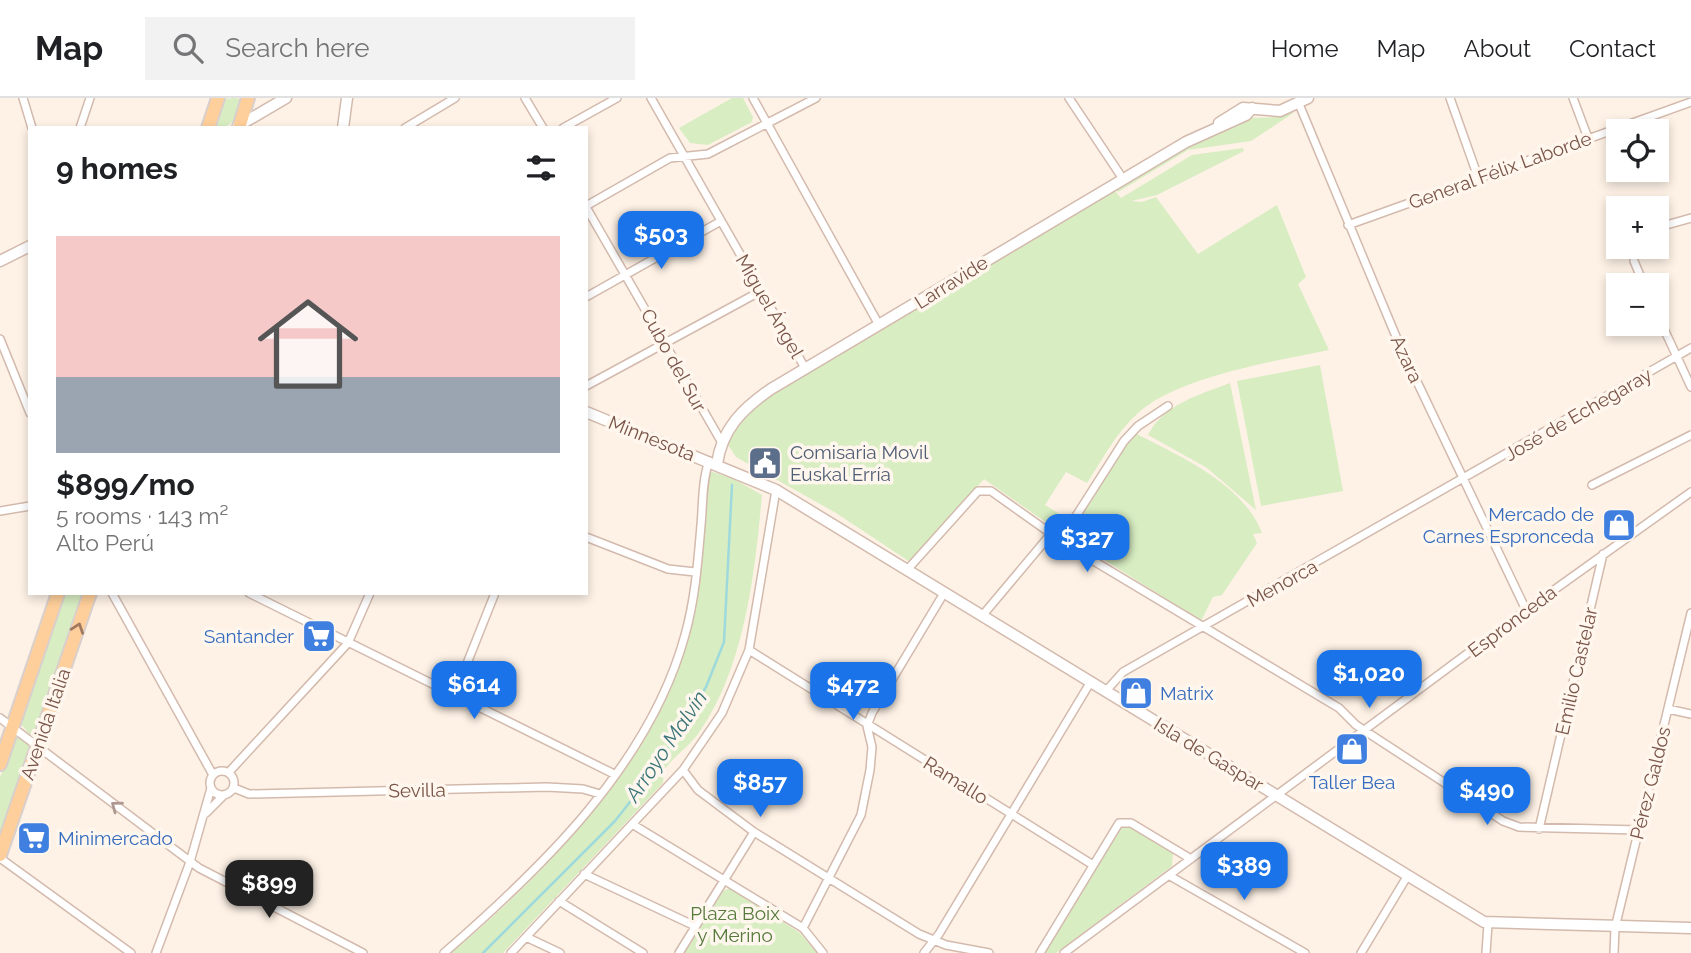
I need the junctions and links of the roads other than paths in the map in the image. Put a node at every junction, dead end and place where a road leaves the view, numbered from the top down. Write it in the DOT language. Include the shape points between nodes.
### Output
graph roads {
  1 [pos="23,98"];
  2 [pos="90,98"];
  3 [pos="218,98"];
  4 [pos="248,98"];
  5 [pos="286,98"];
  6 [pos="347,98"];
  7 [pos="456,98"];
  8 [pos="526,98"];
  9 [pos="617,98"];
  10 [pos="651,98"];
  11 [pos="753,98"];
  12 [pos="816,98"];
  13 [pos="1069,98"];
  14 [pos="1308,98"];
  15 [pos="1450,98"];
  16 [pos="1573,98"];
  17 [pos="1691,102"];
  18 [pos="1250,103"];
  19 [pos="1299,104"];
  20 [pos="767,124"];
  21 [pos="31,126"];
  22 [pos="81,126"];
  23 [pos="209,126"];
  24 [pos="238,126"];
  25 [pos="240,126"];
  26 [pos="342,126"];
  27 [pos="408,126"];
  28 [pos="541,126"];
  29 [pos="567,126"];
  30 [pos="1588,138"];
  31 [pos="686,156"];
  32 [pos="1478,177"];
  33 [pos="1123,179"];
  34 [pos="588,205"];
  35 [pos="588,209"];
  36 [pos="1691,218"];
  37 [pos="721,221"];
  38 [pos="1669,224"];
  39 [pos="1348,225"];
  40 [pos="28,247"];
  41 [pos="0,261"];
  42 [pos="1634,261"];
  43 [pos="1639,273"];
  44 [pos="626,274"];
  45 [pos="761,291"];
  46 [pos="588,296"];
  47 [pos="879,325"];
  48 [pos="1667,336"];
  49 [pos="0,339"];
  50 [pos="664,344"];
  51 [pos="1691,348"];
  52 [pos="1676,357"];
  53 [pos="805,368"];
  54 [pos="588,385"];
  55 [pos="1691,387"];
  56 [pos="1168,406"];
  57 [pos="28,408"];
  58 [pos="588,413"];
  59 [pos="1691,435"];
  60 [pos="721,441"];
  61 [pos="713,463"];
  62 [pos="1465,480"];
  63 [pos="1592,485"];
  64 [pos="776,490"];
  65 [pos="1691,492"];
  66 [pos="28,506"];
  67 [pos="0,511"];
  68 [pos="1050,534"];
  69 [pos="588,538"];
  70 [pos="1072,548"];
  71 [pos="1603,554"];
  72 [pos="907,570"];
  73 [pos="695,572"];
  74 [pos="944,593"];
  75 [pos="57,595"];
  76 [pos="89,595"];
  77 [pos="113,595"];
  78 [pos="253,595"];
  79 [pos="369,595"];
  80 [pos="494,595"];
  81 [pos="1526,610"];
  82 [pos="1691,613"];
  83 [pos="982,616"];
  84 [pos="1203,627"];
  85 [pos="348,643"];
  86 [pos="749,650"];
  87 [pos="1090,683"];
  88 [pos="1105,692"];
  89 [pos="454,696"];
  90 [pos="1668,709"];
  91 [pos="1691,714"];
  92 [pos="0,718"];
  93 [pos="867,726"];
  94 [pos="13,727"];
  95 [pos="1366,730"];
  96 [pos="38,746"];
  97 [pos="0,764"];
  98 [pos="683,770"];
  99 [pos="229,772"];
  100 [pos="614,774"];
  101 [pos="213,775"];
  102 [pos="211,788"];
  103 [pos="234,788"];
  104 [pos="600,794"];
  105 [pos="224,795"];
  106 [pos="1277,795"];
  107 [pos="1010,814"];
  108 [pos="204,816"];
  109 [pos="632,824"];
  110 [pos="1539,829"];
  111 [pos="1638,830"];
  112 [pos="754,832"];
  113 [pos="0,856"];
  114 [pos="1191,859"];
  115 [pos="190,862"];
  116 [pos="1093,865"];
  117 [pos="584,874"];
  118 [pos="1408,875"];
  119 [pos="1170,876"];
  120 [pos="829,877"];
  121 [pos="724,880"];
  122 [pos="559,901"];
  123 [pos="1488,924"];
  124 [pos="695,926"];
  125 [pos="803,928"];
  126 [pos="1615,928"];
  127 [pos="1691,928"];
  128 [pos="526,937"];
  129 [pos="933,941"];
  130 [pos="131,953"];
  131 [pos="156,953"];
  132 [pos="363,953"];
  133 [pos="444,953"];
  134 [pos="511,953"];
  135 [pos="560,953"];
  136 [pos="643,953"];
  137 [pos="678,953"];
  138 [pos="822,953"];
  139 [pos="924,953"];
  140 [pos="989,953"];
  141 [pos="1040,953"];
  142 [pos="1064,953"];
  143 [pos="1305,953"];
  144 [pos="1361,953"];
  145 [pos="1486,953"];
  146 [pos="1614,953"];
  1 -- 21 [label="street"];
  2 -- 22 [label="street"];
  3 -- 23 [label="main road"];
  4 -- 24 [label="main road"];
  5 -- 25 [label="street"];
  6 -- 26 [label="street"];
  7 -- 27 [label="street"];
  8 -- 28 [label="street"];
  9 -- 29 [label="street"];
  10 -- 31 [label="street, Miguel Ángel"];
  11 -- 20 [label="street"];
  12 -- 20 [label="street"];
  13 -- 33 [label="street"];
  14 -- 19 [label="street, Larravide"];
  15 -- 32 [label="street"];
  16 -- 30 [label="street"];
  17 -- 30 [label="street, General Félix Laborde"];
  18 -- 19 [label="street, Larravide" via="1280,111"];
  18 -- 33 [label="street, Larravide"];
  19 -- 39 [label="street, Azara"];
  20 -- 31 [label="street" via="708,154"];
  20 -- 47 [label="street"];
  30 -- 32 [label="street, General Félix Laborde"];
  31 -- 34 [label="street" via="670,159"];
  31 -- 37 [label="street, Miguel Ángel"];
  32 -- 39 [label="street, General Félix Laborde"];
  33 -- 47 [label="street, Larravide"];
  35 -- 44 [label="street, Cubo del Sur"];
  36 -- 38 [label="street"];
  37 -- 44 [label="street"];
  37 -- 45 [label="street, Miguel Ángel"];
  39 -- 62 [label="street, Azara"];
  40 -- 41 [label="street"];
  42 -- 43 [label="street"];
  44 -- 46 [label="street"];
  44 -- 50 [label="street, Cubo del Sur"];
  45 -- 50 [label="street"];
  45 -- 53 [label="street, Miguel Ángel"];
  47 -- 53 [label="street, Larravide"];
  48 -- 52 [label="street"];
  49 -- 57 [label="street"];
  50 -- 54 [label="street"];
  50 -- 60 [label="street, Cubo del Sur"];
  51 -- 52 [label="street, José de Echegaray"];
  52 -- 55 [label="street"];
  52 -- 62 [label="street, José de Echegaray"];
  53 -- 60 [label="street, Larravide" via="752,404"];
  56 -- 70 [label="street" via="1124,441 1071,524"];
  58 -- 61 [label="street, Minnesota"];
  59 -- 63 [label="street"];
  60 -- 61 [label="street, Larravide"];
  61 -- 64 [label="street, Isla de Gaspar"];
  61 -- 73 [label="street"];
  62 -- 81 [label="street, Azara"];
  62 -- 84 [label="street, Menorca"];
  64 -- 72 [label="street, Isla de Gaspar"];
  64 -- 86 [label="street"];
  65 -- 71 [label="street, Espronceda"];
  66 -- 67 [label="street"];
  68 -- 70 [label="street"];
  68 -- 72 [label="street" via="991,491 978,491"];
  68 -- 83 [label="street"];
  69 -- 73 [label="street" via="668,569"];
  70 -- 84 [label="street"];
  71 -- 81 [label="street, Espronceda"];
  71 -- 110 [label="street, Emilio Castelar"];
  72 -- 74 [label="street, Isla de Gaspar"];
  73 -- 100 [label="street" via="679,653 649,718"];
  74 -- 83 [label="street, Isla de Gaspar"];
  74 -- 93 [label="street"];
  75 -- 94 [label="main road, Avenida Italia"];
  96 -- 76 [label="main road, Avenida Italia, one-way"];
  77 -- 101 [label="street"];
  78 -- 85 [label="street"];
  79 -- 85 [label="street"];
  80 -- 89 [label="street"];
  81 -- 95 [label="street, Espronceda"];
  82 -- 90 [label="street, Pérez Galdos"];
  83 -- 87 [label="street, Isla de Gaspar"];
  84 -- 88 [label="street, Menorca" via="1123,672"];
  84 -- 95 [label="street" via="1339,708"];
  85 -- 89 [label="street"];
  85 -- 99 [label="street"];
  86 -- 93 [label="street, Ramallo"];
  86 -- 98 [label="street" via="722,713"];
  87 -- 88 [label="street, Isla de Gaspar"];
  87 -- 107 [label="street"];
  88 -- 106 [label="street, Isla de Gaspar"];
  89 -- 100 [label="street"];
  90 -- 91 [label="street"];
  90 -- 111 [label="street, Pérez Galdos"];
  92 -- 94 [label="street"];
  93 -- 107 [label="street, Ramallo"];
  93 -- 120 [label="street" via="872,747 867,795 855,832"];
  94 -- 96 [label="street"];
  94 -- 97 [label="main road, Avenida Italia"];
  95 -- 106 [label="street, Espronceda"];
  95 -- 110 [label="street" via="1503,821"];
  96 -- 113 [label="main road, Avenida Italia"];
  115 -- 96 [label="street, one-way"];
  98 -- 109 [label="street"];
  98 -- 112 [label="street" via="698,790"];
  99 -- 101 [label="street"];
  99 -- 103 [label="street"];
  100 -- 104 [label="street"];
  101 -- 102 [label="street"];
  102 -- 105 [label="street"];
  102 -- 108 [label="street"];
  103 -- 104 [label="street, Sevilla" via="249,793 547,787"];
  103 -- 105 [label="street"];
  104 -- 133 [label="street" via="536,869"];
  105 -- 108 [label="street"];
  106 -- 114 [label="street, Espronceda"];
  106 -- 118 [label="street, Isla de Gaspar"];
  107 -- 116 [label="street, Ramallo"];
  107 -- 129 [label="street"];
  108 -- 115 [label="street"];
  109 -- 117 [label="street"];
  109 -- 121 [label="street"];
  110 -- 111 [label="street"];
  111 -- 126 [label="street, Pérez Galdos"];
  112 -- 120 [label="street"];
  112 -- 121 [label="street"];
  113 -- 130 [label="street"];
  114 -- 116 [label="street" via="1131,822 1122,822"];
  114 -- 119 [label="street, Espronceda"];
  115 -- 131 [label="street"];
  115 -- 132 [label="street"];
  116 -- 141 [label="street"];
  117 -- 122 [label="street"];
  117 -- 124 [label="street"];
  118 -- 123 [label="street, Isla de Gaspar"];
  118 -- 144 [label="street"];
  119 -- 142 [label="street, Espronceda"];
  119 -- 143 [label="street"];
  120 -- 125 [label="street"];
  120 -- 129 [label="street"];
  121 -- 124 [label="street"];
  121 -- 125 [label="street"];
  122 -- 128 [label="street"];
  122 -- 136 [label="street"];
  123 -- 126 [label="street, Isla de Gaspar"];
  123 -- 145 [label="street"];
  124 -- 137 [label="street"];
  125 -- 138 [label="street"];
  126 -- 127 [label="street, Isla de Gaspar"];
  126 -- 146 [label="street, Pérez Galdos"];
  128 -- 134 [label="street"];
  128 -- 135 [label="street"];
  129 -- 139 [label="street"];
  129 -- 140 [label="street"];
}
